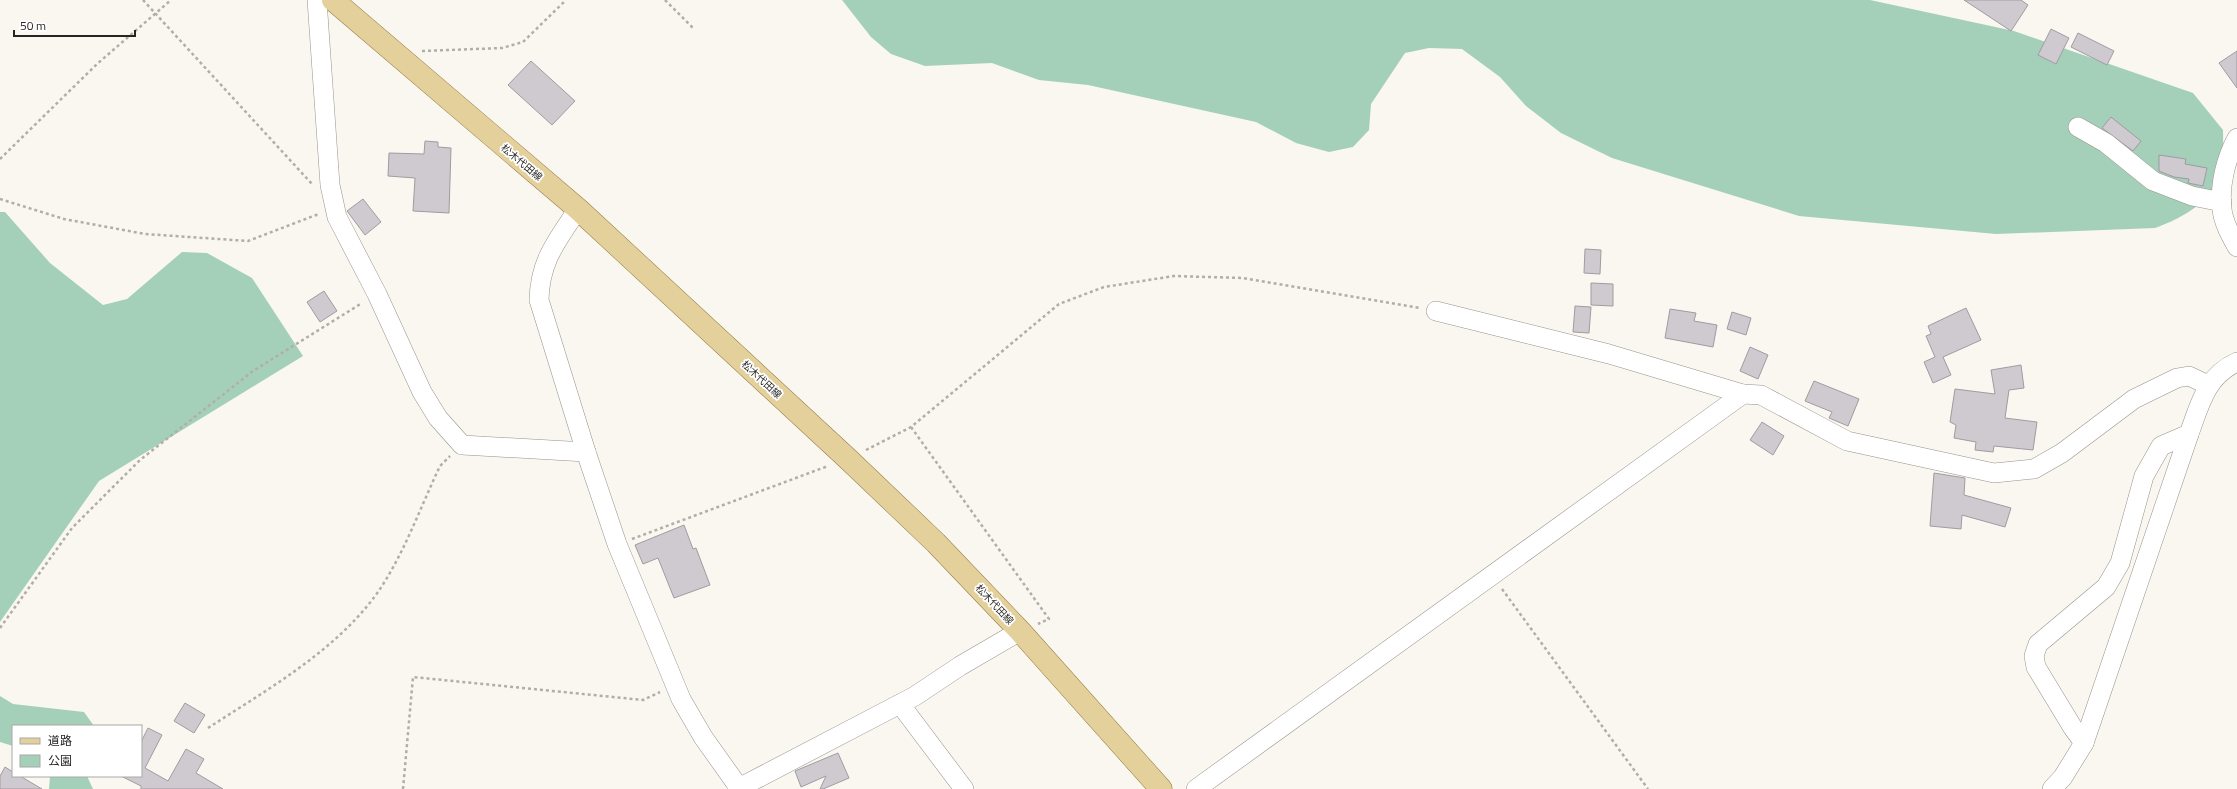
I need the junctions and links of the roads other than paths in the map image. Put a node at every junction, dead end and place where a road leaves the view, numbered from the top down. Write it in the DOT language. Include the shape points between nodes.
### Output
graph roads {
  1 [pos="317,0"];
  2 [pos="333,0"];
  3 [pos="2078,127"];
  4 [pos="2237,138"];
  5 [pos="2222,202"];
  6 [pos="578,209"];
  7 [pos="2237,246"];
  8 [pos="1436,311"];
  9 [pos="2237,362"];
  10 [pos="2208,385"];
  11 [pos="1742,394"];
  12 [pos="2189,434"];
  13 [pos="586,452"];
  14 [pos="1020,631"];
  15 [pos="900,704"];
  16 [pos="2084,743"];
  17 [pos="739,788"];
  18 [pos="964,789"];
  19 [pos="1161,789"];
  20 [pos="1196,789"];
  21 [pos="2052,789"];
  1 -- 13 [label="street" via="330,185 337,217 377,294 422,392 438,418 462,445"];
  2 -- 6 [label="main road, 松木代田線"];
  3 -- 5 [label="street" via="2106,143 2154,181 2192,196"];
  4 -- 5 [label="street" via="2228,161 2222,188"];
  5 -- 7 [label="street" via="2222,211"];
  6 -- 13 [label="street" via="548,254 540,284 539,300"];
  6 -- 14 [label="main road, 松木代田線" via="936,542"];
  8 -- 11 [label="street" via="1609,354"];
  9 -- 10 [label="street" via="2221,372"];
  10 -- 11 [label="street" via="2189,376 2177,378 2134,399 2062,453 2034,469 1994,473 1847,441 1761,395"];
  10 -- 12 [label="street"];
  11 -- 20 [label="street"];
  12 -- 16 [label="street"];
  12 -- 16 [label="street" via="2161,446 2144,476 2120,563 2106,587 2038,644 2034,656 2036,667"];
  13 -- 17 [label="street" via="617,544 675,686 703,737"];
  14 -- 15 [label="street"];
  14 -- 19 [label="main road, 松木代田線"];
  15 -- 17 [label="street"];
  15 -- 18 [label="street"];
  16 -- 21 [label="street" via="2063,777"];
}
